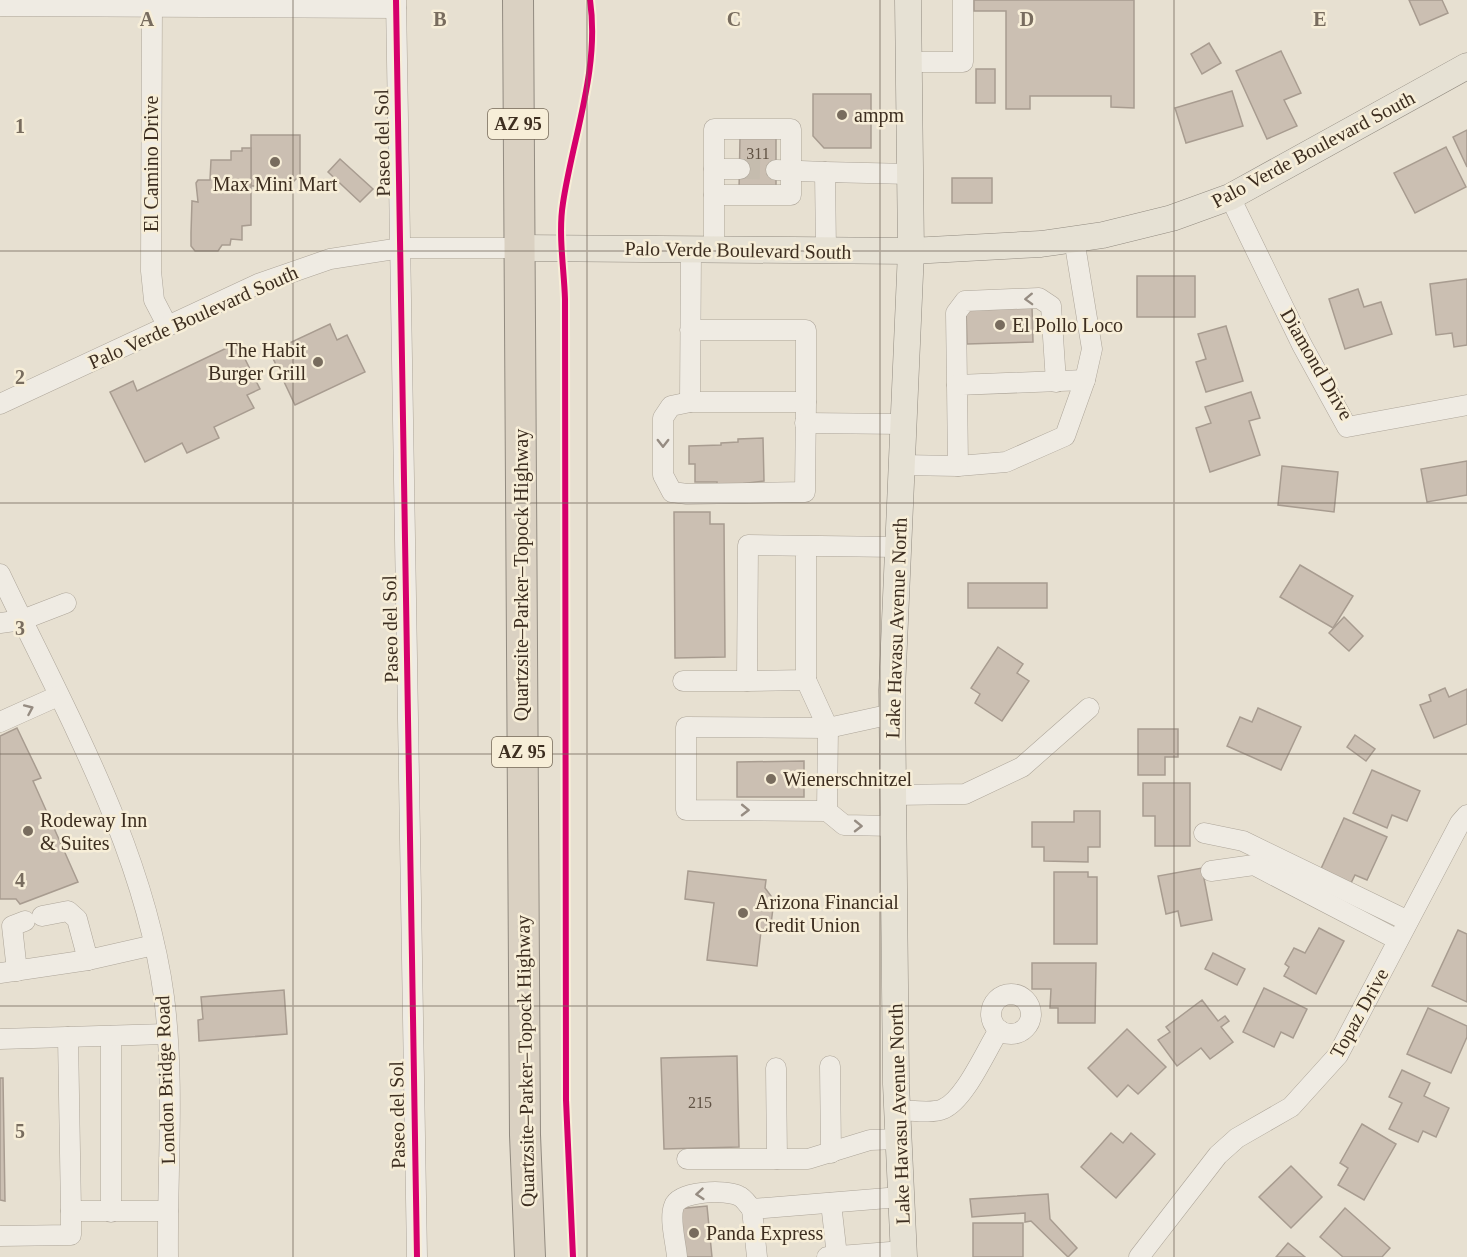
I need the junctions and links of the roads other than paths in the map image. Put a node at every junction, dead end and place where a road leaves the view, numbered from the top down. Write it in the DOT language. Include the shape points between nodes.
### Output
graph roads {
  1 [pos="519,0"];
  2 [pos="908,0"];
  3 [pos="963,0"];
  4 [pos="152,3"];
  5 [pos="396,4"];
  6 [pos="0,6"];
  7 [pos="909,62"];
  8 [pos="1467,66"];
  9 [pos="714,169"];
  10 [pos="740,170"];
  11 [pos="784,170"];
  12 [pos="825,172"];
  13 [pos="910,174"];
  14 [pos="714,195"];
  15 [pos="1230,197"];
  16 [pos="1074,239"];
  17 [pos="400,248"];
  18 [pos="519,248"];
  19 [pos="703,249"];
  20 [pos="826,251"];
  21 [pos="911,251"];
  22 [pos="167,325"];
  23 [pos="690,330"];
  24 [pos="1085,380"];
  25 [pos="1056,382"];
  26 [pos="957,384"];
  27 [pos="690,402"];
  28 [pos="806,402"];
  29 [pos="0,404"];
  30 [pos="1467,405"];
  31 [pos="805,423"];
  32 [pos="904,424"];
  33 [pos="901,465"];
  34 [pos="958,466"];
  35 [pos="806,546"];
  36 [pos="897,547"];
  37 [pos="0,574"];
  38 [pos="66,603"];
  39 [pos="22,620"];
  40 [pos="0,623"];
  41 [pos="806,680"];
  42 [pos="683,681"];
  43 [pos="747,681"];
  44 [pos="58,696"];
  45 [pos="1089,708"];
  46 [pos="892,714"];
  47 [pos="0,722"];
  48 [pos="828,728"];
  49 [pos="892,795"];
  50 [pos="827,811"];
  51 [pos="1467,815"];
  52 [pos="893,826"];
  53 [pos="1204,833"];
  54 [pos="1211,871"];
  55 [pos="1408,921"];
  56 [pos="1398,940"];
  57 [pos="154,945"];
  58 [pos="88,960"];
  59 [pos="9,972"];
  60 [pos="999,1030"];
  61 [pos="166,1034"];
  62 [pos="111,1035"];
  63 [pos="68,1036"];
  64 [pos="0,1039"];
  65 [pos="830,1066"];
  66 [pos="776,1068"];
  67 [pos="897,1110"];
  68 [pos="898,1139"];
  69 [pos="831,1152"];
  70 [pos="687,1159"];
  71 [pos="777,1159"];
  72 [pos="900,1197"];
  73 [pos="831,1203"];
  74 [pos="752,1209"];
  75 [pos="71,1211"];
  76 [pos="168,1211"];
  77 [pos="111,1212"];
  78 [pos="0,1236"];
  79 [pos="903,1254"];
  80 [pos="168,1257"];
  81 [pos="417,1257"];
  82 [pos="530,1257"];
  83 [pos="677,1257"];
  84 [pos="757,1257"];
  85 [pos="832,1257"];
  86 [pos="1139,1257"];
  1 -- 18 [label="highway, Quartzsite–Parker–Topock Highway / AZ 95"];
  2 -- 7 [label="main road, Lake Havasu Avenue North"];
  3 -- 7 [label="street" via="963,62"];
  4 -- 5 [label="street"];
  4 -- 6 [label="street"];
  4 -- 22 [label="street, El Camino Drive" via="151,271 154,300"];
  5 -- 17 [label="street, Paseo del Sol"];
  7 -- 13 [label="main road, Lake Havasu Avenue North"];
  8 -- 15 [label="main road, Palo Verde Boulevard South"];
  9 -- 10 [label="street"];
  9 -- 11 [label="street" via="714,129 791,129"];
  9 -- 14 [label="street"];
  11 -- 12 [label="street"];
  11 -- 14 [label="street" via="791,195"];
  12 -- 13 [label="street"];
  12 -- 20 [label="street"];
  13 -- 21 [label="main road, Lake Havasu Avenue North"];
  14 -- 19 [label="street"];
  15 -- 16 [label="main road, Palo Verde Boulevard South" via="1172,218"];
  15 -- 30 [label="street, Diamond Drive" via="1347,427"];
  16 -- 21 [label="main road, Palo Verde Boulevard South"];
  16 -- 24 [label="street" via="1092,349"];
  17 -- 18 [label="street, Palo Verde Boulevard South"];
  17 -- 22 [label="street, Palo Verde Boulevard South" via="330,259 258,284"];
  17 -- 81 [label="street, Paseo del Sol"];
  18 -- 19 [label="main road, Palo Verde Boulevard South"];
  18 -- 82 [label="highway, Quartzsite–Parker–Topock Highway / AZ 95" via="525,1135"];
  19 -- 20 [label="main road, Palo Verde Boulevard South"];
  19 -- 23 [label="street"];
  20 -- 21 [label="main road, Palo Verde Boulevard South"];
  21 -- 32 [label="main road, Lake Havasu Avenue North"];
  22 -- 29 [label="street, Palo Verde Boulevard South"];
  23 -- 27 [label="street"];
  23 -- 28 [label="street" via="806,330"];
  24 -- 25 [label="street"];
  24 -- 34 [label="street" via="1065,436 1006,462"];
  25 -- 26 [label="street"];
  25 -- 26 [label="street, one-way" via="1051,306 1039,298 965,301 956,313"];
  26 -- 34 [label="street"];
  27 -- 28 [label="street"];
  27 -- 31 [label="street, one-way" via="671,406 663,418 663,475 672,492 805,492"];
  28 -- 31 [label="street"];
  31 -- 32 [label="street"];
  32 -- 33 [label="main road, Lake Havasu Avenue North"];
  33 -- 34 [label="street"];
  33 -- 36 [label="main road, Lake Havasu Avenue North"];
  35 -- 36 [label="street"];
  35 -- 41 [label="street"];
  35 -- 43 [label="street" via="748,545"];
  36 -- 46 [label="main road, Lake Havasu Avenue North"];
  37 -- 39 [label="street, London Bridge Road"];
  38 -- 39 [label="street"];
  39 -- 40 [label="street"];
  39 -- 44 [label="street, London Bridge Road"];
  41 -- 43 [label="street"];
  41 -- 48 [label="street"];
  42 -- 43 [label="street"];
  47 -- 44 [label="street, one-way"];
  44 -- 57 [label="street, London Bridge Road" via="134,870"];
  45 -- 49 [label="street" via="1022,767 965,794"];
  46 -- 48 [label="street"];
  46 -- 49 [label="main road, Lake Havasu Avenue North"];
  48 -- 50 [label="street"];
  48 -- 50 [label="street, one-way" via="686,727 686,810"];
  49 -- 52 [label="main road, Lake Havasu Avenue North"];
  50 -- 52 [label="street, one-way" via="844,825"];
  51 -- 55 [label="street, Topaz Drive"];
  52 -- 67 [label="main road, Lake Havasu Avenue North"];
  53 -- 55 [label="street" via="1243,841"];
  54 -- 56 [label="street" via="1254,865"];
  55 -- 56 [label="street, Topaz Drive"];
  56 -- 86 [label="street, Topaz Drive" via="1338,1055 1313,1086 1291,1107 1237,1138 1218,1155"];
  57 -- 58 [label="street"];
  57 -- 61 [label="street, London Bridge Road"];
  58 -- 59 [label="street"];
  58 -- 59 [label="street" via="77,919 68,911 12,926"];
  60 -- 67 [label="street" via="956,1100 943,1110"];
  61 -- 62 [label="street"];
  61 -- 76 [label="street, London Bridge Road"];
  62 -- 63 [label="street"];
  62 -- 77 [label="street"];
  63 -- 64 [label="street"];
  63 -- 75 [label="street"];
  65 -- 69 [label="street"];
  66 -- 71 [label="street"];
  67 -- 68 [label="main road, Lake Havasu Avenue North"];
  68 -- 69 [label="street" via="870,1140"];
  68 -- 72 [label="main road, Lake Havasu Avenue North"];
  69 -- 71 [label="street" via="808,1159"];
  70 -- 71 [label="street"];
  72 -- 73 [label="street"];
  72 -- 79 [label="main road, Lake Havasu Avenue North"];
  73 -- 74 [label="street"];
  73 -- 85 [label="street"];
  74 -- 83 [label="street, one-way" via="740,1196 725,1191 690,1194 677,1200 672,1208"];
  74 -- 84 [label="street"];
  75 -- 77 [label="street"];
  75 -- 78 [label="street" via="71,1235"];
  76 -- 77 [label="street"];
  76 -- 80 [label="street, London Bridge Road"];
  79 -- 85 [label="street"];
}
